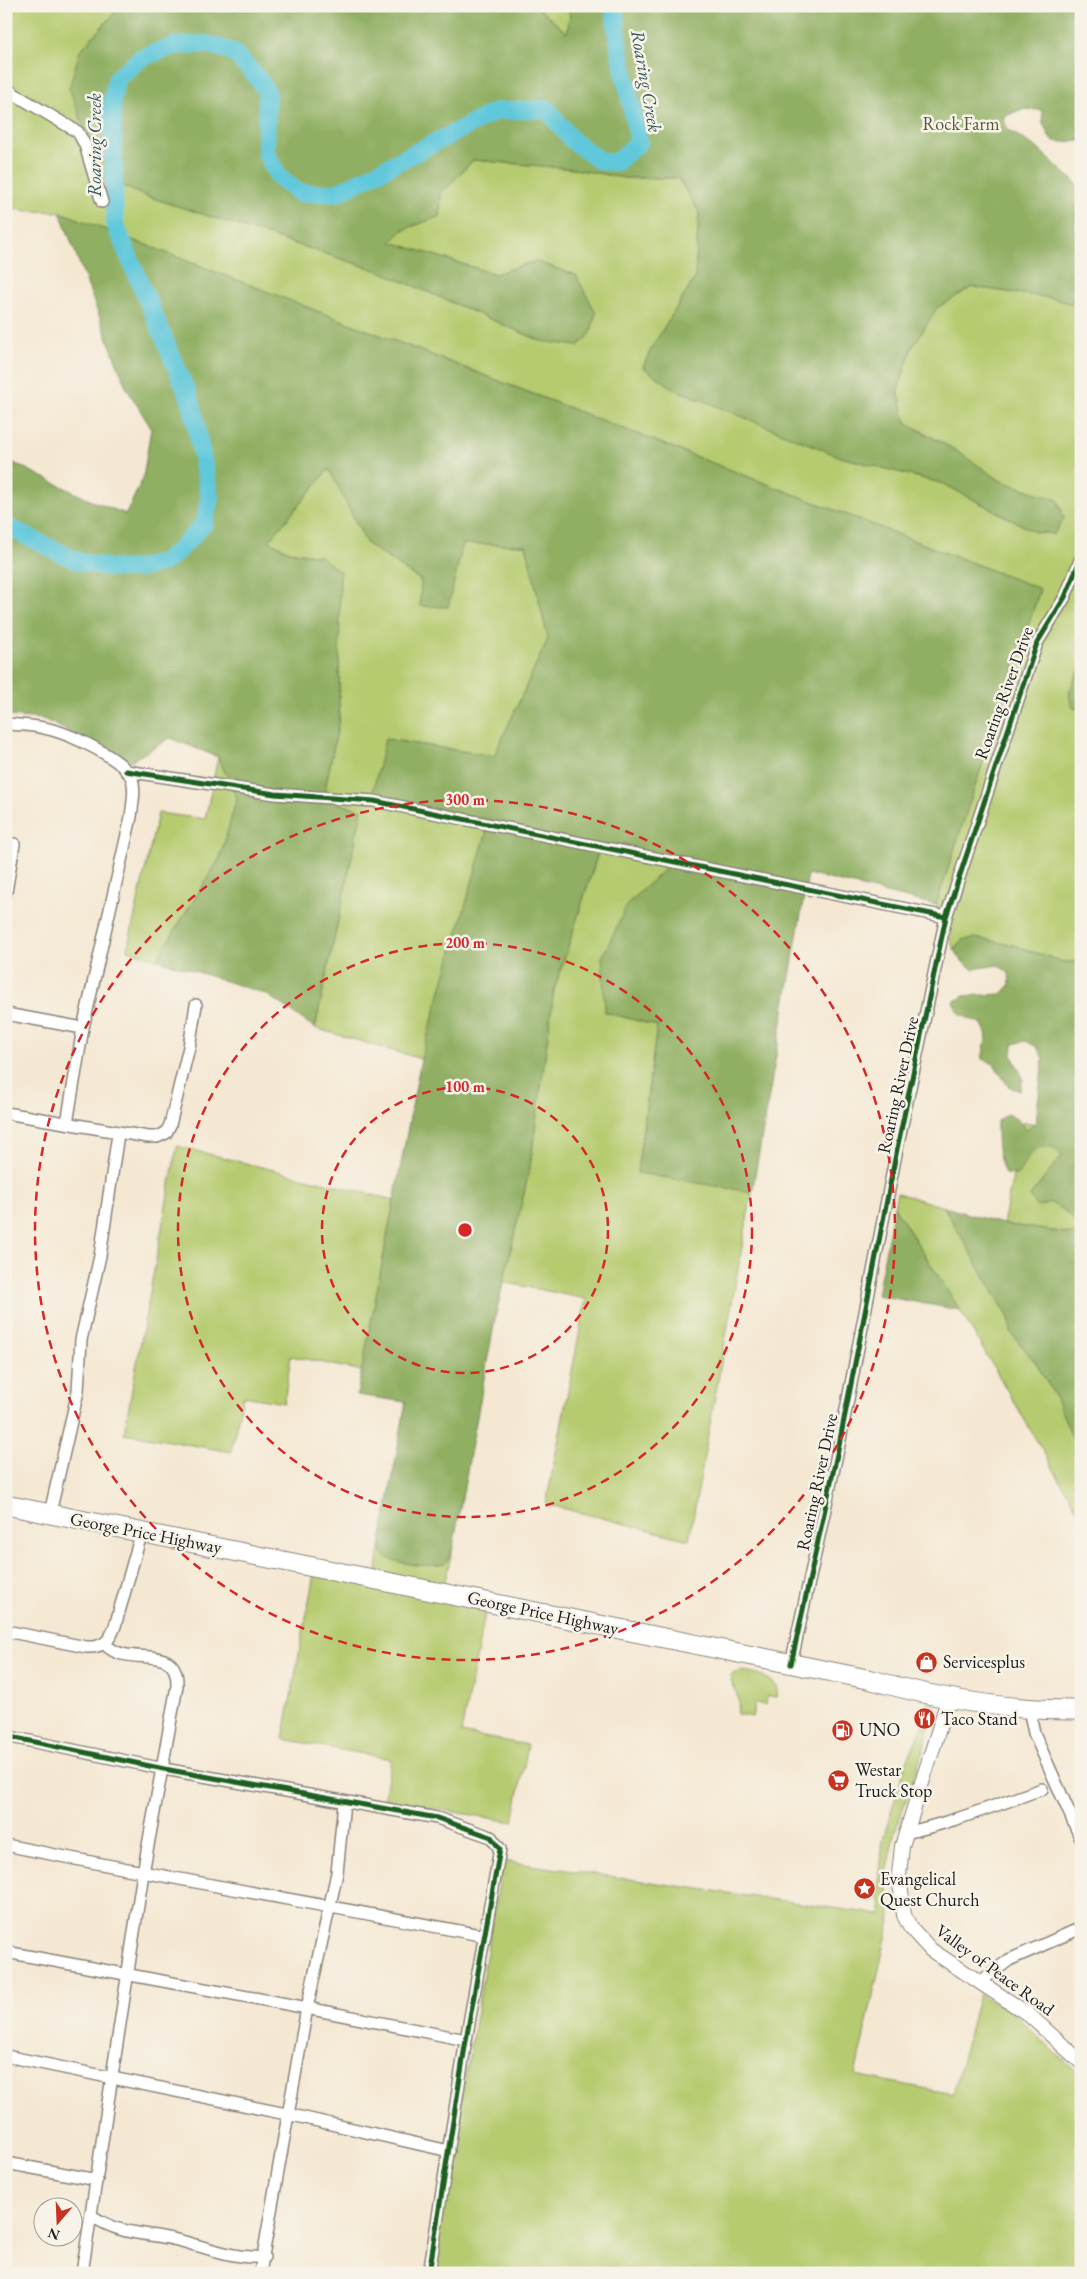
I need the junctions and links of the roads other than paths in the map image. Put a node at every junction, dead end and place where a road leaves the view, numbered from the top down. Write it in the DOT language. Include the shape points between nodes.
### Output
graph roads {
  1 [pos="6,89"];
  2 [pos="102,202"];
  3 [pos="1081,558"];
  4 [pos="6,724"];
  5 [pos="126,771"];
  6 [pos="14,844"];
  7 [pos="6,892"];
  8 [pos="946,917"];
  9 [pos="196,1005"];
  10 [pos="6,1014"];
  11 [pos="83,1028"];
  12 [pos="6,1113"];
  13 [pos="67,1123"];
  14 [pos="118,1134"];
  15 [pos="6,1505"];
  16 [pos="50,1513"];
  17 [pos="142,1532"];
  18 [pos="6,1631"];
  19 [pos="105,1644"];
  20 [pos="791,1664"];
  21 [pos="949,1697"];
  22 [pos="1029,1709"];
  23 [pos="1081,1710"];
  24 [pos="6,1736"];
  25 [pos="164,1769"];
  26 [pos="1042,1790"];
  27 [pos="344,1802"];
  28 [pos="905,1833"];
  29 [pos="1081,1839"];
  30 [pos="6,1845"];
  31 [pos="143,1873"];
  32 [pos="330,1906"];
  33 [pos="1081,1928"];
  34 [pos="485,1936"];
  35 [pos="6,1952"];
  36 [pos="129,1974"];
  37 [pos="980,1982"];
  38 [pos="307,2008"];
  39 [pos="466,2040"];
  40 [pos="6,2056"];
  41 [pos="1081,2062"];
  42 [pos="112,2078"];
  43 [pos="287,2115"];
  44 [pos="449,2151"];
  45 [pos="6,2163"];
  46 [pos="97,2180"];
  47 [pos="92,2216"];
  48 [pos="264,2257"];
  49 [pos="82,2273"];
  50 [pos="260,2273"];
  51 [pos="429,2273"];
  1 -- 2 [label="street" via="78,132"];
  3 -- 8 [label="street, Roaring River Drive" via="1065,596 1037,643"];
  4 -- 5 [label="street" via="45,728 67,735 111,758"];
  5 -- 8 [label="street" via="275,794 374,801"];
  5 -- 11 [label="street" via="132,780 131,817"];
  6 -- 7 [label="street"];
  8 -- 20 [label="street, Roaring River Drive" via="841,1436"];
  9 -- 14 [label="street" via="189,1047 166,1133 157,1138"];
  10 -- 11 [label="street"];
  11 -- 13 [label="street"];
  12 -- 13 [label="street"];
  13 -- 14 [label="street"];
  14 -- 16 [label="street" via="100,1256 81,1340 78,1391"];
  15 -- 16 [label="highway, George Price Highway"];
  16 -- 17 [label="highway, George Price Highway"];
  17 -- 19 [label="street" via="115,1626"];
  17 -- 20 [label="highway, George Price Highway"];
  18 -- 19 [label="street" via="86,1647"];
  19 -- 25 [label="street" via="122,1655 163,1659 170,1662 177,1672"];
  20 -- 21 [label="highway, George Price Highway"];
  21 -- 22 [label="highway, George Price Highway"];
  21 -- 28 [label="street, Valley of Peace Road"];
  22 -- 23 [label="highway, George Price Highway"];
  22 -- 29 [label="street" via="1034,1733"];
  24 -- 25 [label="street"];
  25 -- 27 [label="street"];
  25 -- 31 [label="street"];
  26 -- 28 [label="street" via="935,1827"];
  27 -- 32 [label="street" via="337,1873"];
  27 -- 34 [label="street" via="437,1818 491,1837 500,1849"];
  28 -- 37 [label="street, Valley of Peace Road" via="899,1890 910,1927 931,1950"];
  30 -- 31 [label="street"];
  31 -- 32 [label="street"];
  31 -- 36 [label="street"];
  32 -- 34 [label="street"];
  32 -- 38 [label="street"];
  33 -- 37 [label="street" via="1010,1960"];
  34 -- 39 [label="street"];
  35 -- 36 [label="street"];
  36 -- 38 [label="street"];
  36 -- 42 [label="street"];
  37 -- 41 [label="street, Valley of Peace Road" via="1028,2014"];
  38 -- 39 [label="street"];
  38 -- 43 [label="street"];
  39 -- 44 [label="street"];
  40 -- 42 [label="street"];
  42 -- 43 [label="street"];
  42 -- 46 [label="street"];
  43 -- 44 [label="street"];
  43 -- 48 [label="street"];
  44 -- 51 [label="street"];
  45 -- 46 [label="street"];
  46 -- 47 [label="street"];
  47 -- 48 [label="street" via="127,2232 252,2258"];
  47 -- 49 [label="street"];
  48 -- 50 [label="street"];
}
